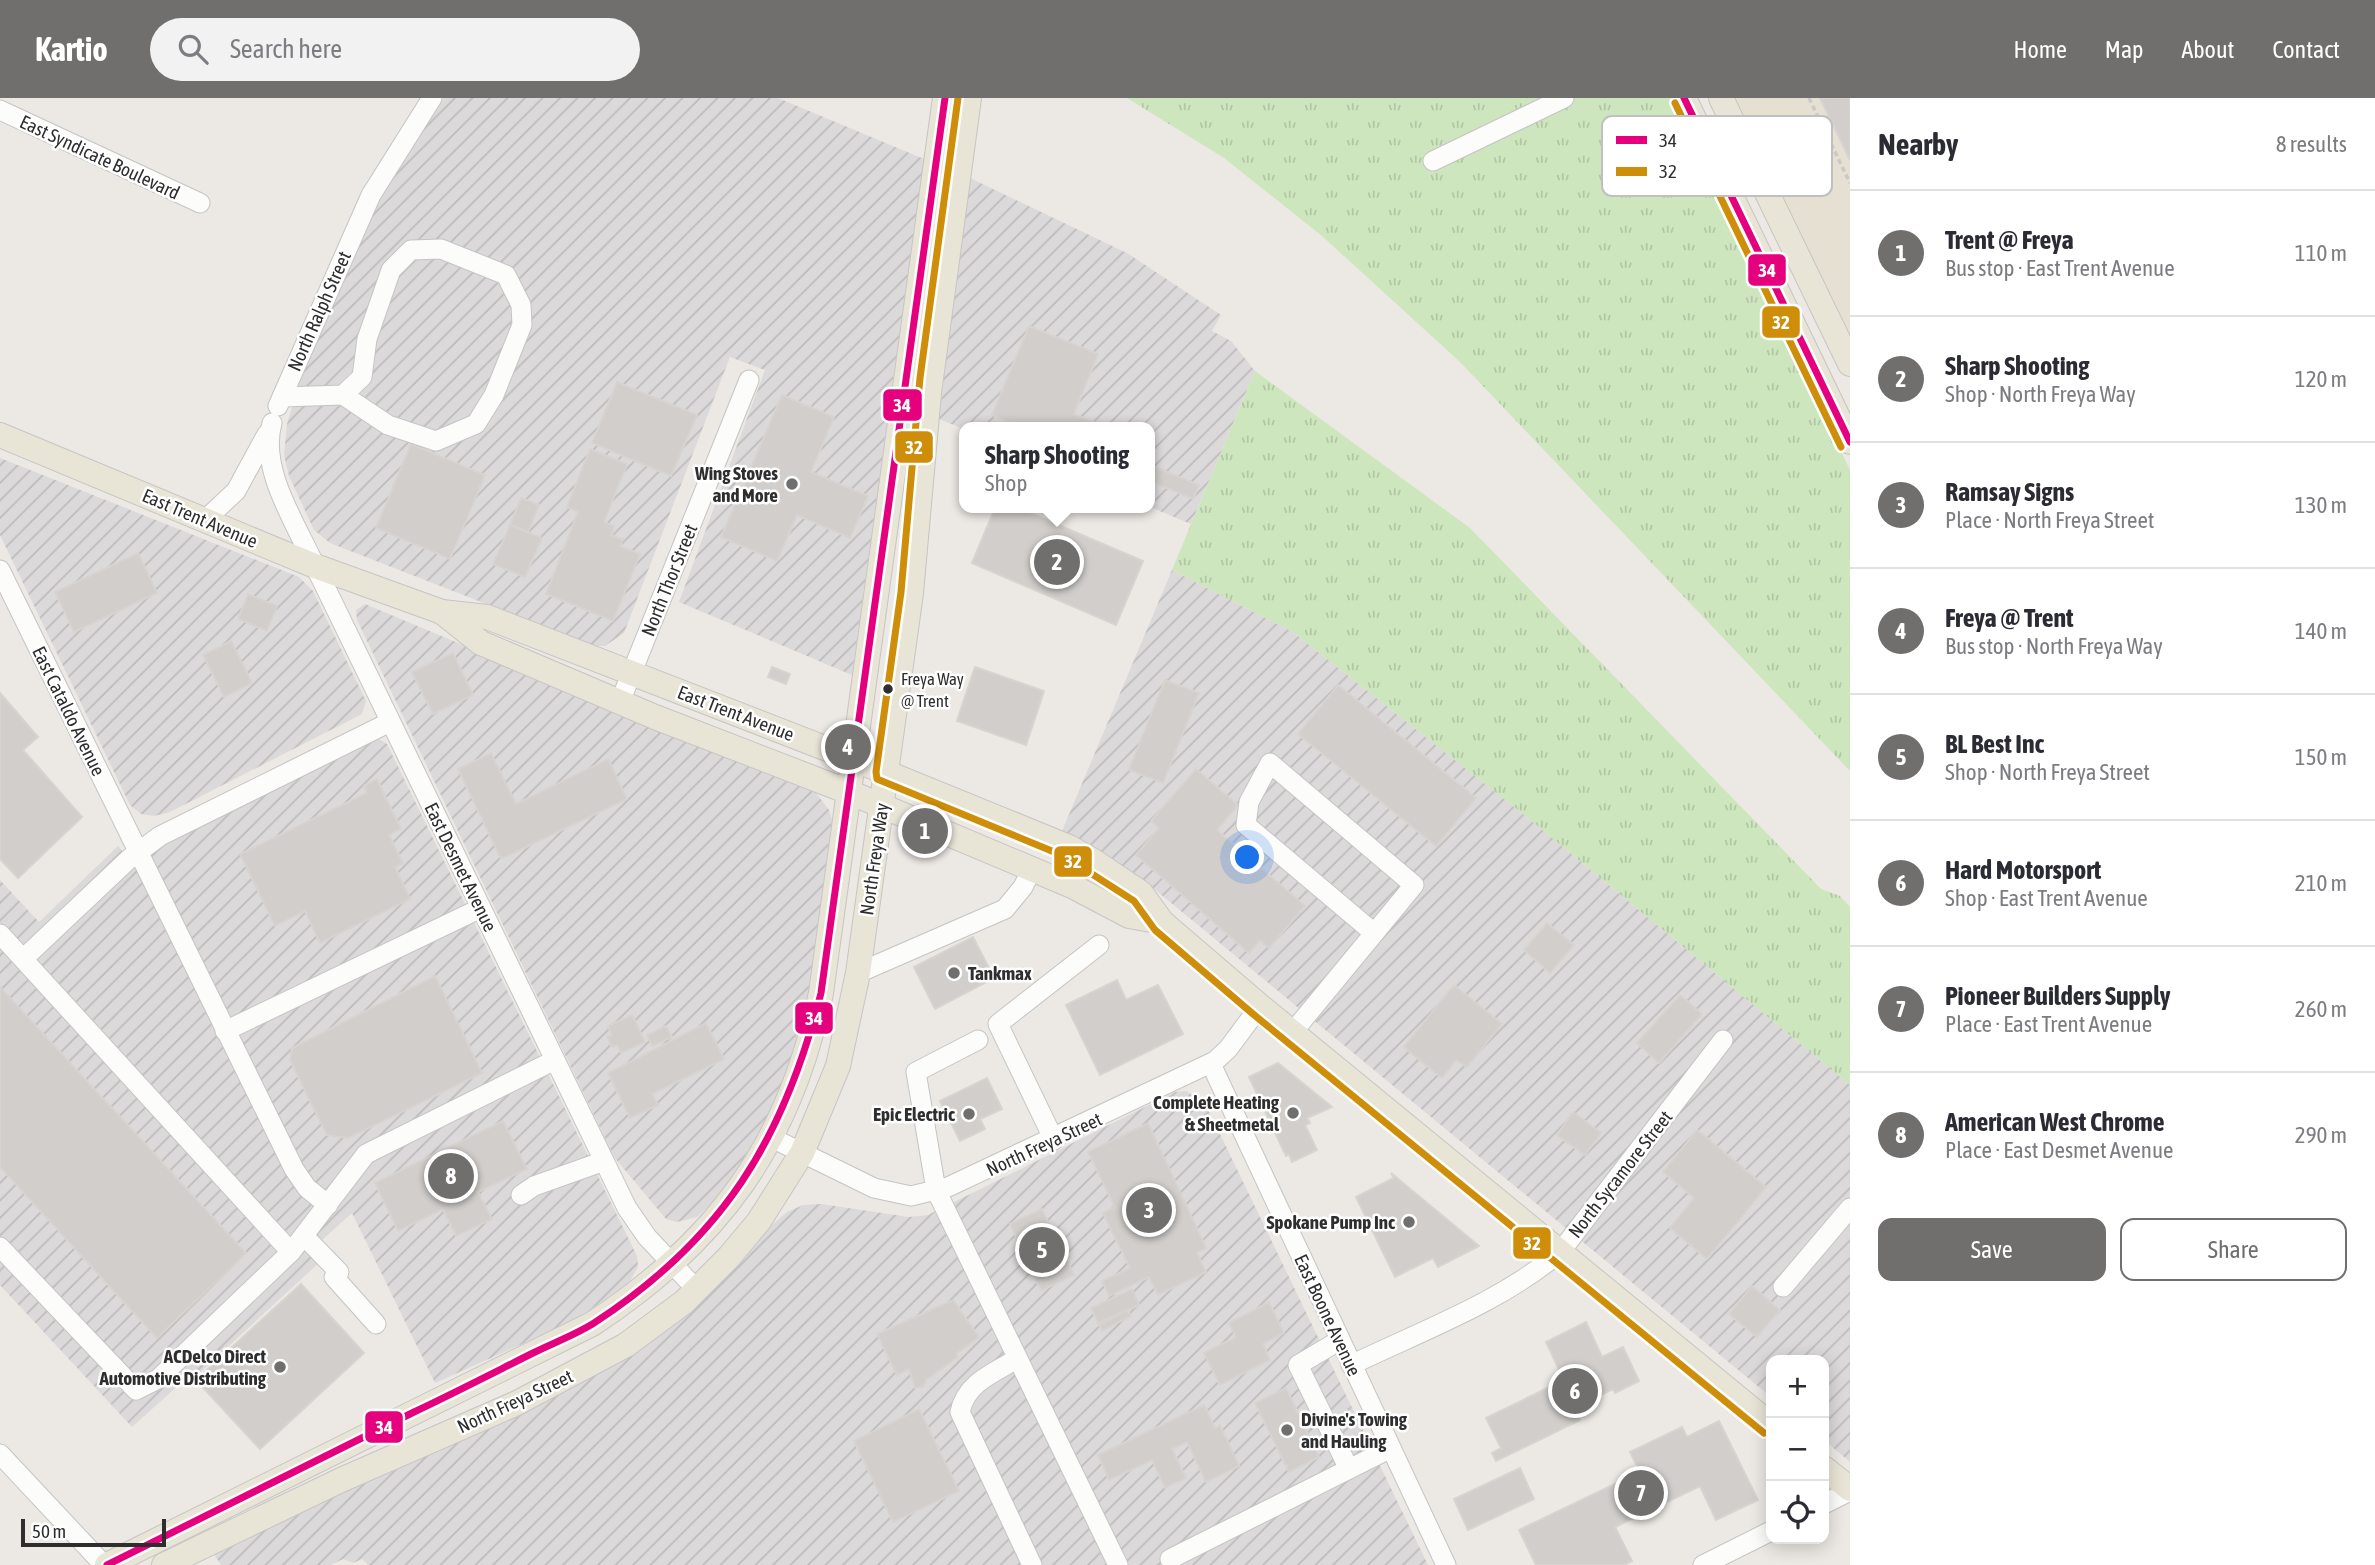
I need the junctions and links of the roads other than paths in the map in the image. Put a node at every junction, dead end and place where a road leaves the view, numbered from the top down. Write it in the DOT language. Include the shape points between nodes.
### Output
graph roads {
  1 [pos="432,98"];
  2 [pos="945,98"];
  3 [pos="969,98"];
  4 [pos="1564,98"];
  5 [pos="1684,98"];
  6 [pos="1721,98"];
  7 [pos="0,110"];
  8 [pos="1693,116"];
  9 [pos="1730,116"];
  10 [pos="1433,161"];
  11 [pos="1731,196"];
  12 [pos="1769,196"];
  13 [pos="200,203"];
  14 [pos="1849,358"];
  15 [pos="749,380"];
  16 [pos="917,391"];
  17 [pos="343,395"];
  18 [pos="282,397"];
  19 [pos="272,423"];
  20 [pos="0,435"];
  21 [pos="1850,442"];
  22 [pos="897,451"];
  23 [pos="205,520"];
  24 [pos="315,566"];
  25 [pos="0,569"];
  26 [pos="911,593"];
  27 [pos="442,612"];
  28 [pos="631,672"];
  29 [pos="620,702"];
  30 [pos="390,722"];
  31 [pos="853,759"];
  32 [pos="886,773"];
  33 [pos="849,792"];
  34 [pos="881,807"];
  35 [pos="137,852"];
  36 [pos="1032,869"];
  37 [pos="481,908"];
  38 [pos="1162,922"];
  39 [pos="1374,933"];
  40 [pos="0,934"];
  41 [pos="1099,945"];
  42 [pos="23,959"];
  43 [pos="858,973"];
  44 [pos="1260,1006"];
  45 [pos="225,1031"];
  46 [pos="1293,1033"];
  47 [pos="978,1040"];
  48 [pos="1723,1040"];
  49 [pos="555,1060"];
  50 [pos="1211,1064"];
  51 [pos="772,1138"];
  52 [pos="1054,1140"];
  53 [pos="802,1153"];
  54 [pos="604,1161"];
  55 [pos="936,1190"];
  56 [pos="521,1195"];
  57 [pos="328,1205"];
  58 [pos="1850,1208"];
  59 [pos="305,1237"];
  60 [pos="0,1247"];
  61 [pos="1561,1251"];
  62 [pos="291,1252"];
  63 [pos="673,1264"];
  64 [pos="1783,1287"];
  65 [pos="697,1290"];
  66 [pos="376,1324"];
  67 [pos="1340,1340"];
  68 [pos="1017,1359"];
  69 [pos="1351,1365"];
  70 [pos="1766,1420"];
  71 [pos="1391,1448"];
  72 [pos="0,1454"];
  73 [pos="1349,1469"];
  74 [pos="1829,1472"];
  75 [pos="1850,1490"];
  76 [pos="1829,1501"];
  77 [pos="1766,1534"];
  78 [pos="1170,1559"];
  79 [pos="105,1565"];
  80 [pos="163,1565"];
  81 [pos="1032,1565"];
  82 [pos="1118,1565"];
  83 [pos="1446,1565"];
  84 [pos="1703,1565"];
  1 -- 18 [label="street, North Ralph Street" via="371,195"];
  2 -- 16 [label="main road, North Freya Way"];
  3 -- 16 [label="main road, North Freya Way"];
  4 -- 10 [label="street"];
  5 -- 8 [label="main road"];
  6 -- 9 [label="main road"];
  7 -- 13 [label="street, East Syndicate Boulevard"];
  11 -- 21 [label="main road"];
  12 -- 14 [label="main road"];
  15 -- 28 [label="street, North Thor Street"];
  16 -- 22 [label="main road, North Freya Way"];
  16 -- 26 [label="main road, North Freya Way"];
  17 -- 17 [label="street" via="387,425 420,438 436,441 476,424 494,396 522,325 521,304 506,275 441,249 411,250 391,270 367,339 362,377"];
  17 -- 18 [label="street"];
  18 -- 19 [label="street, North Ralph Street"];
  19 -- 23 [label="street, North Ralph Street" via="236,491"];
  19 -- 24 [label="street, East Desmet Avenue" via="270,458"];
  20 -- 23 [label="main road, East Trent Avenue"];
  22 -- 26 [label="main road" via="903,505 898,578"];
  22 -- 31 [label="main road, North Freya Way"];
  23 -- 24 [label="main road, East Trent Avenue"];
  24 -- 27 [label="main road, East Trent Avenue"];
  24 -- 30 [label="street, East Desmet Avenue"];
  25 -- 35 [label="street, East Cataldo Avenue"];
  26 -- 32 [label="main road, North Freya Way"];
  27 -- 28 [label="main road, East Trent Avenue" via="487,617"];
  27 -- 29 [label="main road, East Trent Avenue" via="481,643"];
  28 -- 29 [label="street, North Thor Street"];
  28 -- 31 [label="main road, East Trent Avenue"];
  29 -- 33 [label="main road, East Trent Avenue"];
  30 -- 35 [label="street" via="177,825"];
  30 -- 37 [label="street, East Desmet Avenue"];
  31 -- 32 [label="main road, East Trent Avenue"];
  31 -- 33 [label="main road, North Freya Way"];
  32 -- 34 [label="main road, North Freya Way"];
  32 -- 38 [label="main road, East Trent Avenue" via="1069,847 1141,893"];
  33 -- 34 [label="main road, East Trent Avenue"];
  33 -- 51 [label="main road, North Freya Way" via="813,1028"];
  34 -- 36 [label="main road, East Trent Avenue"];
  34 -- 43 [label="main road, North Freya Way"];
  35 -- 42 [label="street"];
  35 -- 45 [label="street, East Cataldo Avenue"];
  36 -- 38 [label="main road, East Trent Avenue" via="1129,916"];
  36 -- 43 [label="street" via="1005,909"];
  37 -- 45 [label="street"];
  37 -- 49 [label="street, East Desmet Avenue"];
  38 -- 44 [label="main road, East Trent Avenue"];
  39 -- 39 [label="street" via="1413,885 1270,764 1249,802 1246,825"];
  39 -- 46 [label="street"];
  40 -- 42 [label="street"];
  41 -- 52 [label="street" via="998,1024"];
  42 -- 62 [label="street"];
  43 -- 53 [label="main road, North Freya Way" via="838,1066"];
  44 -- 46 [label="main road, East Trent Avenue"];
  44 -- 50 [label="street, North Freya Street"];
  45 -- 57 [label="street, East Cataldo Avenue" via="300,1179"];
  46 -- 61 [label="main road, East Trent Avenue"];
  47 -- 55 [label="street" via="916,1072"];
  48 -- 61 [label="street, North Sycamore Street"];
  49 -- 54 [label="street, East Desmet Avenue"];
  49 -- 57 [label="street" via="375,1149 359,1161"];
  50 -- 52 [label="street, North Freya Street"];
  50 -- 67 [label="street, East Boone Avenue"];
  51 -- 53 [label="street, North Freya Street"];
  51 -- 63 [label="main road, North Freya Street" via="725,1210"];
  52 -- 55 [label="street, North Freya Street"];
  53 -- 55 [label="street, North Freya Street" via="874,1188 911,1196"];
  53 -- 65 [label="main road, North Freya Street" via="759,1221"];
  54 -- 56 [label="street"];
  54 -- 63 [label="street, East Desmet Avenue" via="627,1208"];
  55 -- 68 [label="street"];
  57 -- 59 [label="street"];
  58 -- 64 [label="street"];
  59 -- 62 [label="street"];
  59 -- 66 [label="street" via="339,1272 334,1277"];
  60 -- 62 [label="street" via="136,1390 158,1379"];
  61 -- 69 [label="street, North Sycamore Street" via="1506,1289"];
  61 -- 70 [label="main road, East Trent Avenue"];
  63 -- 65 [label="street, East Desmet Avenue"];
  63 -- 79 [label="main road, North Freya Street" via="624,1304 559,1342"];
  65 -- 80 [label="main road, North Freya Street" via="626,1345 567,1378"];
  67 -- 69 [label="street, East Boone Avenue"];
  67 -- 73 [label="street" via="1298,1365"];
  68 -- 81 [label="street" via="971,1388 960,1412"];
  68 -- 82 [label="street"];
  69 -- 71 [label="street, East Boone Avenue"];
  71 -- 73 [label="street"];
  71 -- 83 [label="street, East Boone Avenue"];
  72 -- 79 [label="street"];
  73 -- 78 [label="street"];
  74 -- 75 [label="main road"];
  75 -- 76 [label="street"];
  77 -- 84 [label="street"];
}
